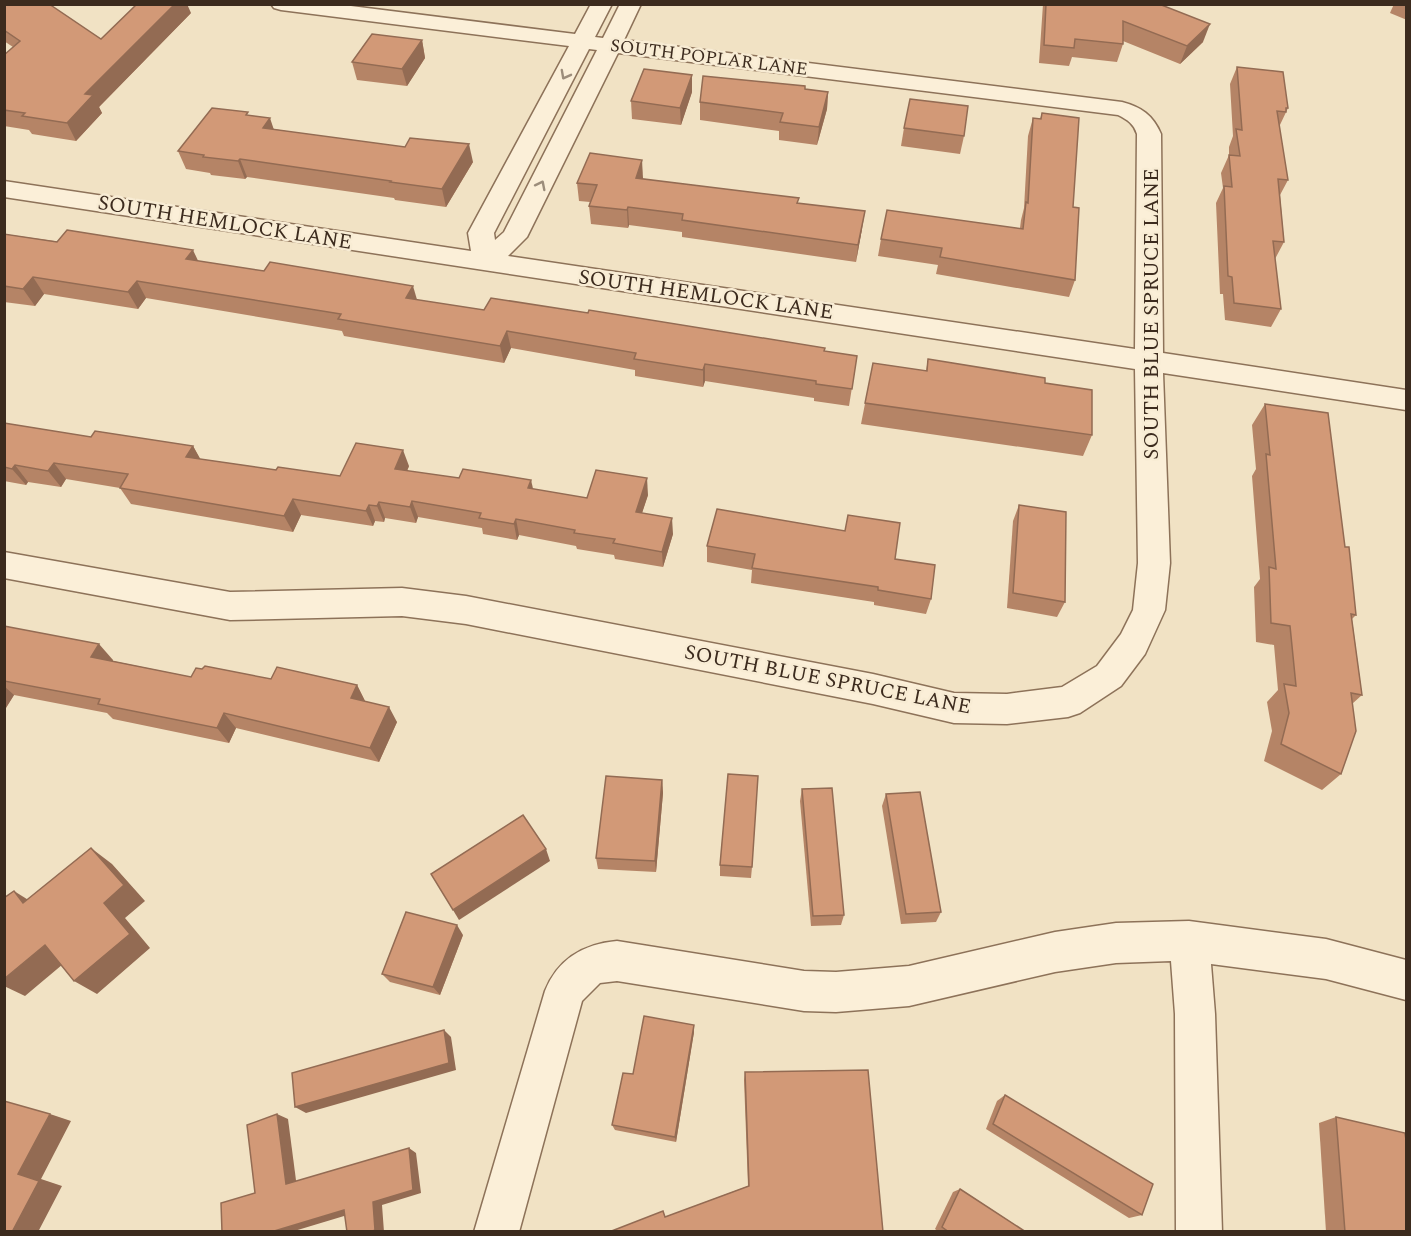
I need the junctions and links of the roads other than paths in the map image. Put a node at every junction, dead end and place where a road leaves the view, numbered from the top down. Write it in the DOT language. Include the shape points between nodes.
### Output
graph roads {
  1 [pos="281,4"];
  2 [pos="602,4"];
  3 [pos="631,4"];
  4 [pos="583,41"];
  5 [pos="611,44"];
  6 [pos="1136,114"];
  7 [pos="4,189"];
  8 [pos="485,262"];
  9 [pos="1149,360"];
  10 [pos="1407,400"];
  11 [pos="4,565"];
  12 [pos="1189,941"];
  13 [pos="1407,980"];
  14 [pos="496,1232"];
  15 [pos="1199,1232"];
  1 -- 4 [label="street, SOUTH POPLAR LANE"];
  2 -- 4 [label="street"];
  3 -- 5 [label="street"];
  4 -- 5 [label="street, SOUTH POPLAR LANE"];
  4 -- 8 [label="street, one-way" via="481,233"];
  5 -- 6 [label="street, SOUTH POPLAR LANE" via="1122,109"];
  8 -- 5 [label="street, one-way" via="514,237"];
  6 -- 9 [label="street, SOUTH BLUE SPRUCE LANE" via="1145,122 1149,134"];
  7 -- 8 [label="street, SOUTH HEMLOCK LANE"];
  8 -- 9 [label="street, SOUTH HEMLOCK LANE"];
  9 -- 10 [label="street, SOUTH HEMLOCK LANE"];
  9 -- 11 [label="street, SOUTH BLUE SPRUCE LANE" via="1154,563 1149,610 1132,644 1109,676 1068,702 1007,709 954,708 466,610 402,602 230,606"];
  12 -- 13 [label="street" via="1326,959"];
  12 -- 14 [label="street" via="1116,943 1055,952 909,986 836,993 617,961 597,962 580,972 565,991"];
  12 -- 15 [label="street" via="1195,1014"];
}
